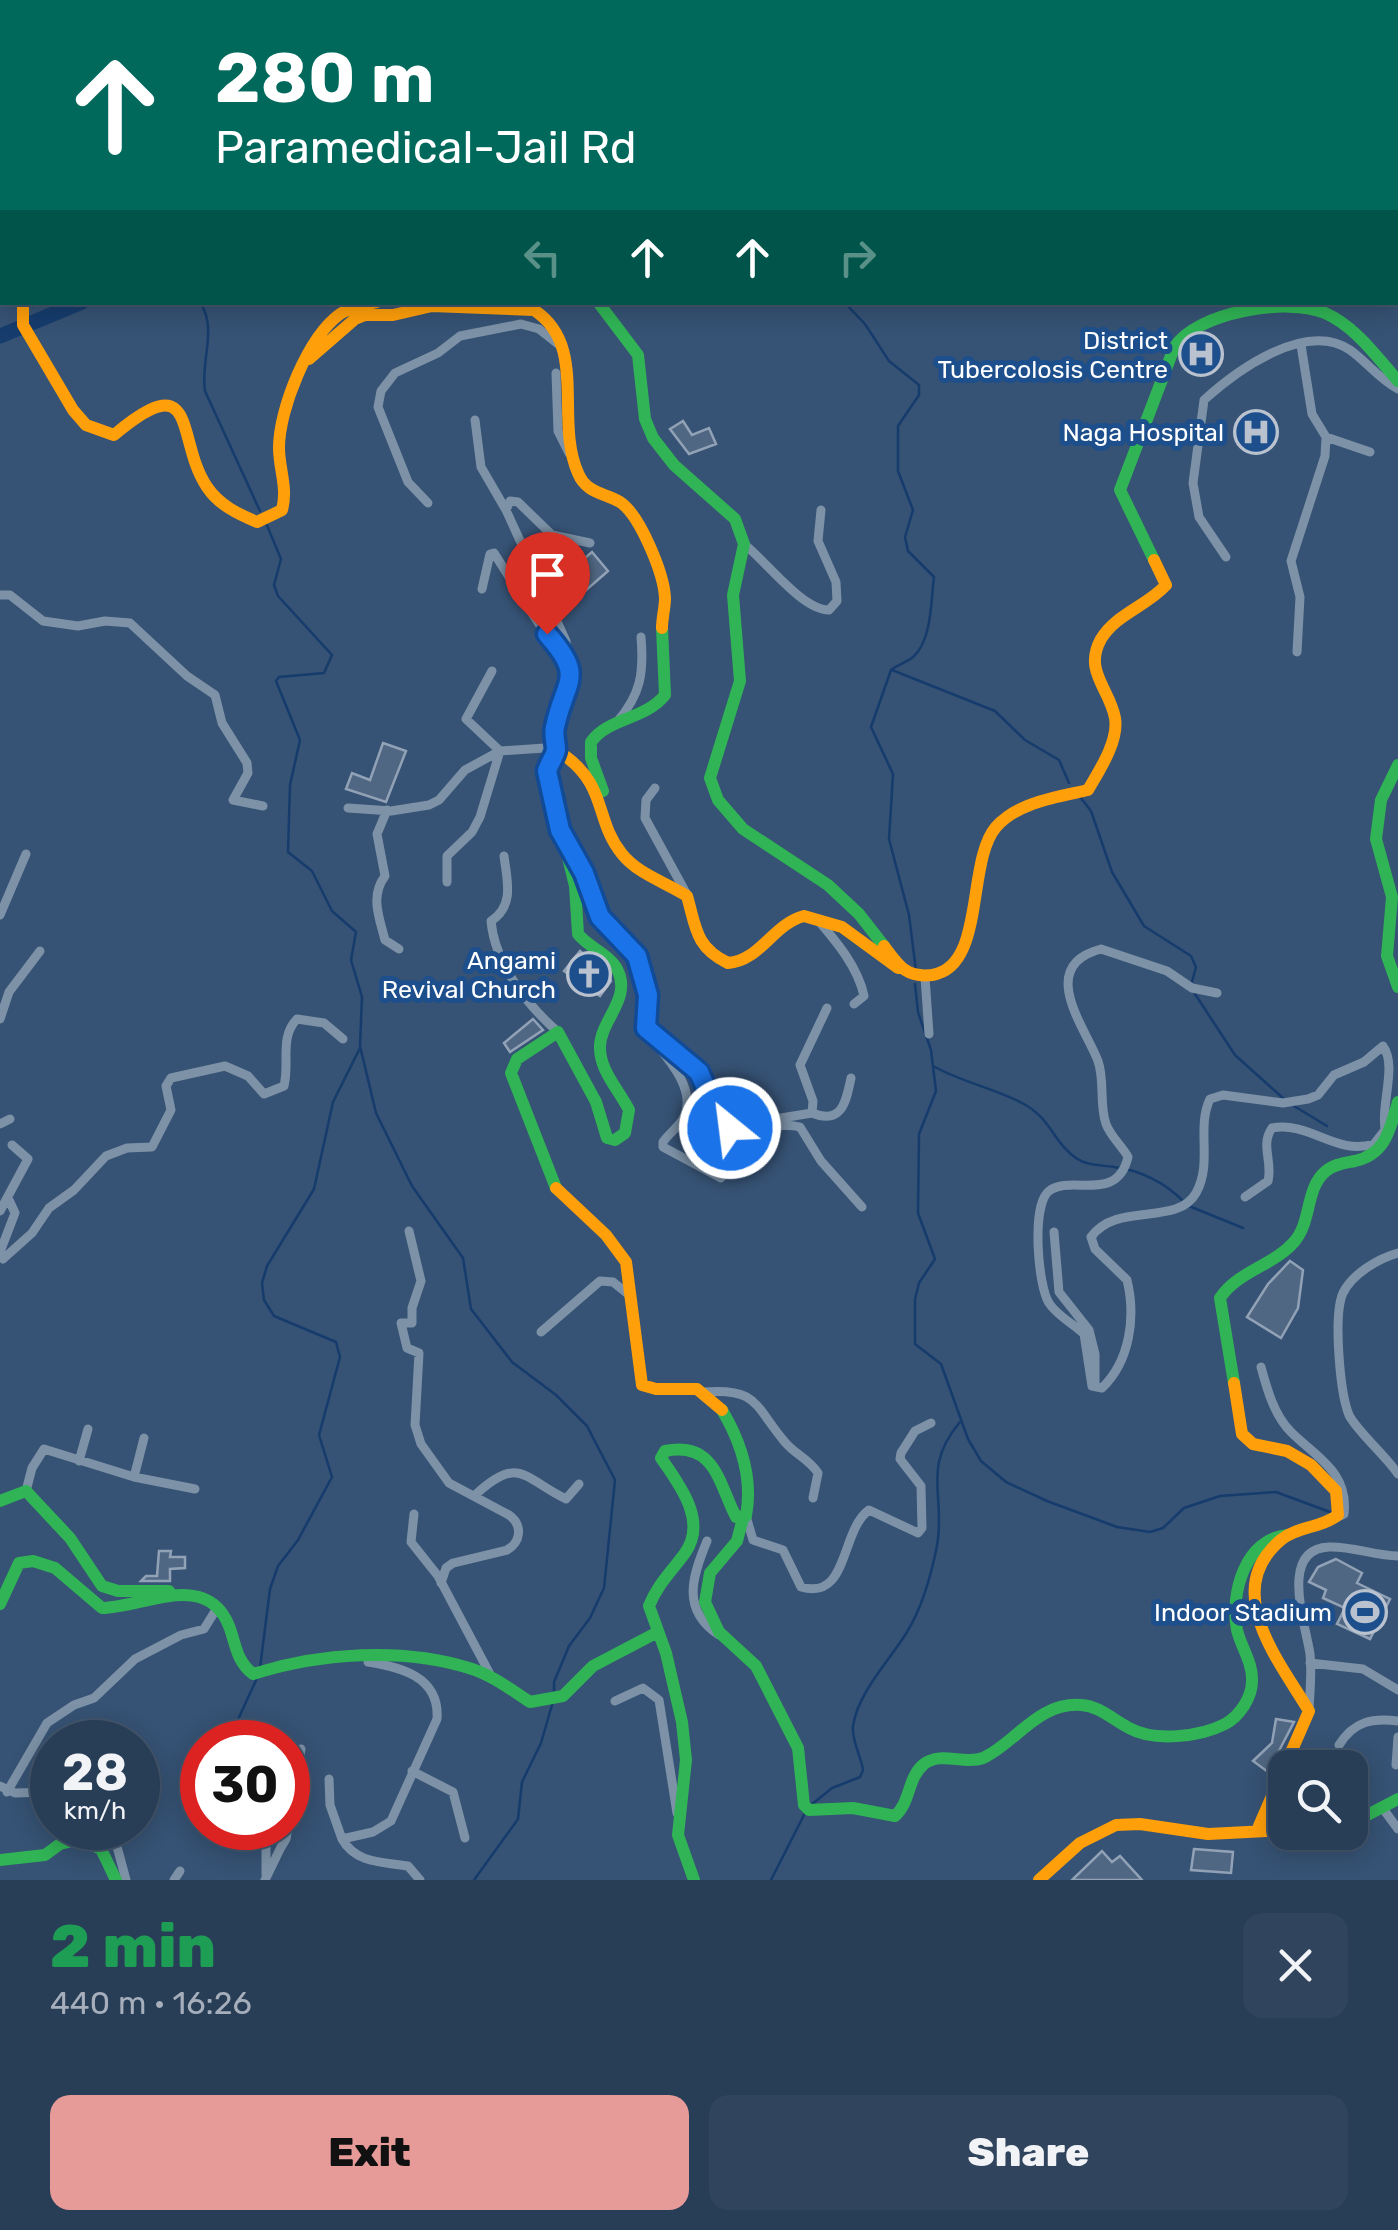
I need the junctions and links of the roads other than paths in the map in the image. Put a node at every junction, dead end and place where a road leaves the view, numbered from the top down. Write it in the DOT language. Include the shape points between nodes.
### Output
graph roads {
  1 [pos="23,305"];
  2 [pos="366,305"];
  3 [pos="600,305"];
  4 [pos="1291,305"];
  5 [pos="1299,305"];
  6 [pos="1300,345"];
  7 [pos="564,349"];
  8 [pos="309,359"];
  9 [pos="556,373"];
  10 [pos="1398,381"];
  11 [pos="1398,389"];
  12 [pos="475,420"];
  13 [pos="1326,437"];
  14 [pos="1370,452"];
  15 [pos="572,460"];
  16 [pos="428,504"];
  17 [pos="506,510"];
  18 [pos="820,510"];
  19 [pos="590,544"];
  20 [pos="744,544"];
  21 [pos="1226,558"];
  22 [pos="482,589"];
  23 [pos="0,596"];
  24 [pos="642,637"];
  25 [pos="1297,652"];
  26 [pos="567,655"];
  27 [pos="492,671"];
  28 [pos="615,724"];
  29 [pos="500,751"];
  30 [pos="556,755"];
  31 [pos="1398,765"];
  32 [pos="655,788"];
  33 [pos="604,803"];
  34 [pos="263,806"];
  35 [pos="348,808"];
  36 [pos="387,810"];
  37 [pos="560,830"];
  38 [pos="26,854"];
  39 [pos="504,856"];
  40 [pos="446,882"];
  41 [pos="687,896"];
  42 [pos="0,915"];
  43 [pos="816,917"];
  44 [pos="399,949"];
  45 [pos="40,951"];
  46 [pos="902,971"];
  47 [pos="925,977"];
  48 [pos="1398,987"];
  49 [pos="1217,993"];
  50 [pos="854,1004"];
  51 [pos="827,1008"];
  52 [pos="0,1020"];
  53 [pos="558,1032"];
  54 [pos="650,1034"];
  55 [pos="929,1034"];
  56 [pos="343,1039"];
  57 [pos="851,1078"];
  58 [pos="1398,1102"];
  59 [pos="812,1113"];
  60 [pos="720,1115"];
  61 [pos="10,1118"];
  62 [pos="0,1124"];
  63 [pos="1388,1135"];
  64 [pos="12,1144"];
  65 [pos="721,1178"];
  66 [pos="1245,1197"];
  67 [pos="9,1200"];
  68 [pos="862,1207"];
  69 [pos="0,1211"];
  70 [pos="408,1231"];
  71 [pos="1054,1232"];
  72 [pos="1398,1253"];
  73 [pos="0,1254"];
  74 [pos="628,1294"];
  75 [pos="542,1332"];
  76 [pos="1261,1367"];
  77 [pos="1095,1388"];
  78 [pos="704,1392"];
  79 [pos="931,1423"];
  80 [pos="88,1429"];
  81 [pos="144,1438"];
  82 [pos="79,1461"];
  83 [pos="1398,1474"];
  84 [pos="134,1477"];
  85 [pos="579,1484"];
  86 [pos="196,1489"];
  87 [pos="26,1491"];
  88 [pos="474,1496"];
  89 [pos="813,1498"];
  90 [pos="0,1501"];
  91 [pos="414,1514"];
  92 [pos="744,1517"];
  93 [pos="1333,1519"];
  94 [pos="1288,1534"];
  95 [pos="707,1541"];
  96 [pos="1398,1556"];
  97 [pos="441,1582"];
  98 [pos="181,1590"];
  99 [pos="0,1604"];
  100 [pos="217,1608"];
  101 [pos="656,1633"];
  102 [pos="726,1640"];
  103 [pos="354,1660"];
  104 [pos="1310,1663"];
  105 [pos="491,1676"];
  106 [pos="1398,1690"];
  107 [pos="615,1701"];
  108 [pos="1309,1711"];
  109 [pos="1398,1721"];
  110 [pos="1398,1737"];
  111 [pos="1340,1744"];
  112 [pos="1396,1765"];
  113 [pos="412,1771"];
  114 [pos="329,1779"];
  115 [pos="4,1789"];
  116 [pos="30,1791"];
  117 [pos="1398,1799"];
  118 [pos="1384,1810"];
  119 [pos="1368,1817"];
  120 [pos="679,1826"];
  121 [pos="1259,1826"];
  122 [pos="1268,1827"];
  123 [pos="1398,1829"];
  124 [pos="465,1838"];
  125 [pos="342,1839"];
  126 [pos="118,1850"];
  127 [pos="266,1850"];
  128 [pos="280,1850"];
  129 [pos="0,1860"];
  130 [pos="266,1878"];
  131 [pos="116,1880"];
  132 [pos="126,1880"];
  133 [pos="420,1880"];
  134 [pos="694,1880"];
  135 [pos="1039,1880"];
  1 -- 8 [label="main road" via="23,325 86,424 114,435 151,406 168,408 192,440 203,482 229,510 257,522 282,510 287,498 278,450 281,424"];
  2 -- 8 [label="main road" via="343,311"];
  3 -- 20 [label="main road" via="638,356 644,419 653,438 734,519"];
  4 -- 47 [label="main road" via="1215,321 1174,347 1120,490 1166,584 1108,627 1096,648 1096,683 1116,720 1116,734 1088,790 1040,801 984,841 966,943 947,968"];
  5 -- 10 [label="main road" via="1353,331"];
  6 -- 11 [label="street" via="1322,342 1350,350"];
  6 -- 13 [label="street" via="1312,414"];
  6 -- 21 [label="street" via="1240,371 1204,400 1192,469 1199,516"];
  7 -- 8 [label="main road" via="548,319 534,310 432,306 355,319"];
  7 -- 15 [label="main road"];
  7 -- 16 [label="street" via="540,329 521,324 460,336 395,373 378,407 408,482"];
  9 -- 15 [label="street" via="558,432"];
  12 -- 17 [label="street" via="480,467"];
  13 -- 14 [label="street"];
  13 -- 25 [label="street" via="1291,561 1300,598"];
  15 -- 28 [label="main road" via="594,493 629,510 664,580 665,695 653,710"];
  17 -- 19 [label="street" via="510,501 518,502 552,536"];
  17 -- 26 [label="street" via="560,624"];
  18 -- 20 [label="street" via="818,540 836,582 837,602 829,610 800,599"];
  20 -- 46 [label="main road" via="733,595 740,680 712,786 743,829 828,884 859,914"];
  22 -- 26 [label="street" via="494,554"];
  23 -- 34 [label="street" via="10,595 43,622 120,620 138,628 215,695 222,724 247,763 233,800"];
  24 -- 28 [label="street" via="639,693"];
  26 -- 30 [label="street" via="569,688 554,731"];
  27 -- 29 [label="street" via="466,719"];
  28 -- 33 [label="main road" via="600,729 589,744"];
  29 -- 30 [label="street" via="546,748"];
  29 -- 36 [label="street" via="465,770 430,805"];
  29 -- 40 [label="street" via="480,818 448,856"];
  30 -- 33 [label="main road" via="586,772"];
  30 -- 37 [label="main road" via="547,771"];
  31 -- 48 [label="main road" via="1381,802 1376,849 1392,902 1387,964"];
  32 -- 41 [label="street" via="644,818"];
  33 -- 41 [label="main road" via="618,848 632,865"];
  35 -- 36 [label="street"];
  36 -- 44 [label="street" via="377,828 385,876 376,907 385,940"];
  37 -- 53 [label="main road" via="579,906 578,934 611,962 621,988 600,1052 629,1110 629,1124 615,1140 605,1134 596,1102"];
  37 -- 54 [label="street" via="600,917 637,956"];
  38 -- 42 [label="street"];
  39 -- 53 [label="street" via="509,890 503,912 491,922 496,946 526,1000"];
  41 -- 43 [label="main road" via="693,932 728,964 750,958 792,917"];
  43 -- 46 [label="main road"];
  43 -- 50 [label="street" via="862,987 864,996"];
  45 -- 52 [label="street" via="9,992"];
  46 -- 47 [label="main road"];
  47 -- 55 [label="street"];
  49 -- 77 [label="street" via="1101,949 1084,956 1070,977 1070,1004 1102,1074 1108,1128 1128,1158 1108,1182 1048,1192 1037,1211 1037,1231 1046,1300 1084,1334"];
  51 -- 59 [label="street" via="800,1066"];
  53 -- 74 [label="main road" via="517,1059 511,1073 540,1161 562,1196 626,1262"];
  54 -- 60 [label="street" via="699,1072"];
  54 -- 65 [label="street" via="684,1089 684,1116 663,1146"];
  56 -- 73 [label="street" via="324,1022 297,1018 285,1037 284,1086 272,1094 225,1066 171,1078 171,1110 152,1147 106,1156 49,1208 32,1233 3,1259"];
  57 -- 59 [label="street" via="839,1113"];
  58 -- 63 [label="main road"];
  59 -- 60 [label="street" via="736,1123"];
  60 -- 68 [label="street" via="722,1124 737,1130 800,1127"];
  61 -- 62 [label="street"];
  63 -- 66 [label="street" via="1348,1148 1299,1127 1272,1128 1266,1138 1268,1182"];
  63 -- 77 [label="street" via="1384,1120 1396,1074 1383,1046 1334,1075 1308,1100 1210,1100 1202,1177 1192,1198 1168,1211 1107,1222 1091,1237 1095,1249 1124,1274 1130,1306 1121,1360 1108,1383"];
  63 -- 93 [label="main road" via="1366,1159 1326,1172 1304,1232 1220,1298 1239,1428 1252,1444 1287,1451 1324,1477 1336,1491"];
  64 -- 67 [label="street" via="28,1158"];
  67 -- 69 [label="street"];
  67 -- 73 [label="street" via="15,1213"];
  70 -- 88 [label="street" via="420,1287 412,1323 400,1326 408,1348 420,1353 416,1434 444,1479"];
  71 -- 77 [label="street" via="1059,1292 1089,1330"];
  72 -- 83 [label="street" via="1352,1281 1340,1316 1340,1382 1349,1414"];
  74 -- 75 [label="street" via="600,1281"];
  74 -- 78 [label="main road" via="642,1385"];
  76 -- 93 [label="street" via="1289,1430 1342,1486 1344,1514"];
  78 -- 89 [label="street" via="735,1392 758,1403 786,1444 818,1473"];
  78 -- 92 [label="main road" via="722,1408 736,1437 750,1488"];
  79 -- 92 [label="street" via="915,1430 900,1453 922,1486 922,1528 910,1531 869,1510 853,1528 842,1569 828,1583 801,1587 784,1550 754,1540"];
  80 -- 82 [label="street"];
  81 -- 84 [label="street"];
  82 -- 84 [label="street"];
  82 -- 87 [label="street" via="44,1449"];
  84 -- 86 [label="street"];
  85 -- 88 [label="street" via="566,1499 531,1475 511,1472"];
  87 -- 90 [label="main road"];
  87 -- 98 [label="main road" via="102,1586"];
  88 -- 97 [label="street" via="516,1520 518,1538 507,1550 453,1562"];
  91 -- 97 [label="street" via="411,1542"];
  92 -- 101 [label="main road" via="732,1510 724,1480 701,1456 676,1448 664,1452 662,1462 687,1496 694,1534 651,1597"];
  92 -- 102 [label="main road" via="738,1541 714,1565 704,1592 712,1623"];
  93 -- 94 [label="main road"];
  94 -- 102 [label="main road" via="1265,1541 1241,1574 1238,1636 1251,1687 1246,1704 1219,1729 1144,1734 1096,1709 1068,1707 1014,1732 982,1758 933,1758 922,1765 905,1808 895,1816 853,1808 809,1810 798,1748 756,1666"];
  94 -- 108 [label="main road" via="1265,1556 1255,1592 1260,1628"];
  95 -- 102 [label="street" via="691,1600 700,1619"];
  96 -- 104 [label="street" via="1326,1547 1310,1552 1298,1582"];
  97 -- 105 [label="street"];
  98 -- 99 [label="main road" via="144,1606 102,1608 59,1569 26,1560 13,1571"];
  98 -- 100 [label="main road"];
  100 -- 103 [label="main road" via="238,1659 253,1674 296,1660"];
  100 -- 115 [label="street" via="204,1629 135,1660 94,1698 47,1723"];
  101 -- 105 [label="main road" via="593,1666 554,1700 521,1700"];
  101 -- 120 [label="main road" via="682,1722 686,1760"];
  103 -- 105 [label="main road" via="396,1656"];
  103 -- 113 [label="street" via="410,1672 434,1697 437,1719"];
  104 -- 106 [label="street" via="1364,1670"];
  104 -- 108 [label="street"];
  107 -- 120 [label="street" via="643,1688 659,1700"];
  108 -- 121 [label="main road"];
  109 -- 111 [label="street" via="1366,1721"];
  110 -- 112 [label="street"];
  113 -- 124 [label="street" via="452,1792"];
  113 -- 125 [label="street" via="391,1822"];
  114 -- 125 [label="street"];
  115 -- 116 [label="street"];
  117 -- 118 [label="main road"];
  118 -- 119 [label="main road"];
  118 -- 123 [label="street"];
  120 -- 134 [label="main road"];
  121 -- 122 [label="main road"];
  121 -- 135 [label="main road" via="1206,1834 1118,1826 1088,1836"];
  125 -- 133 [label="street" via="351,1852 408,1866"];
  126 -- 132 [label="street"];
  127 -- 130 [label="street"];
  128 -- 130 [label="street"];
  129 -- 131 [label="main road" via="45,1855 80,1839 101,1849"];
}
